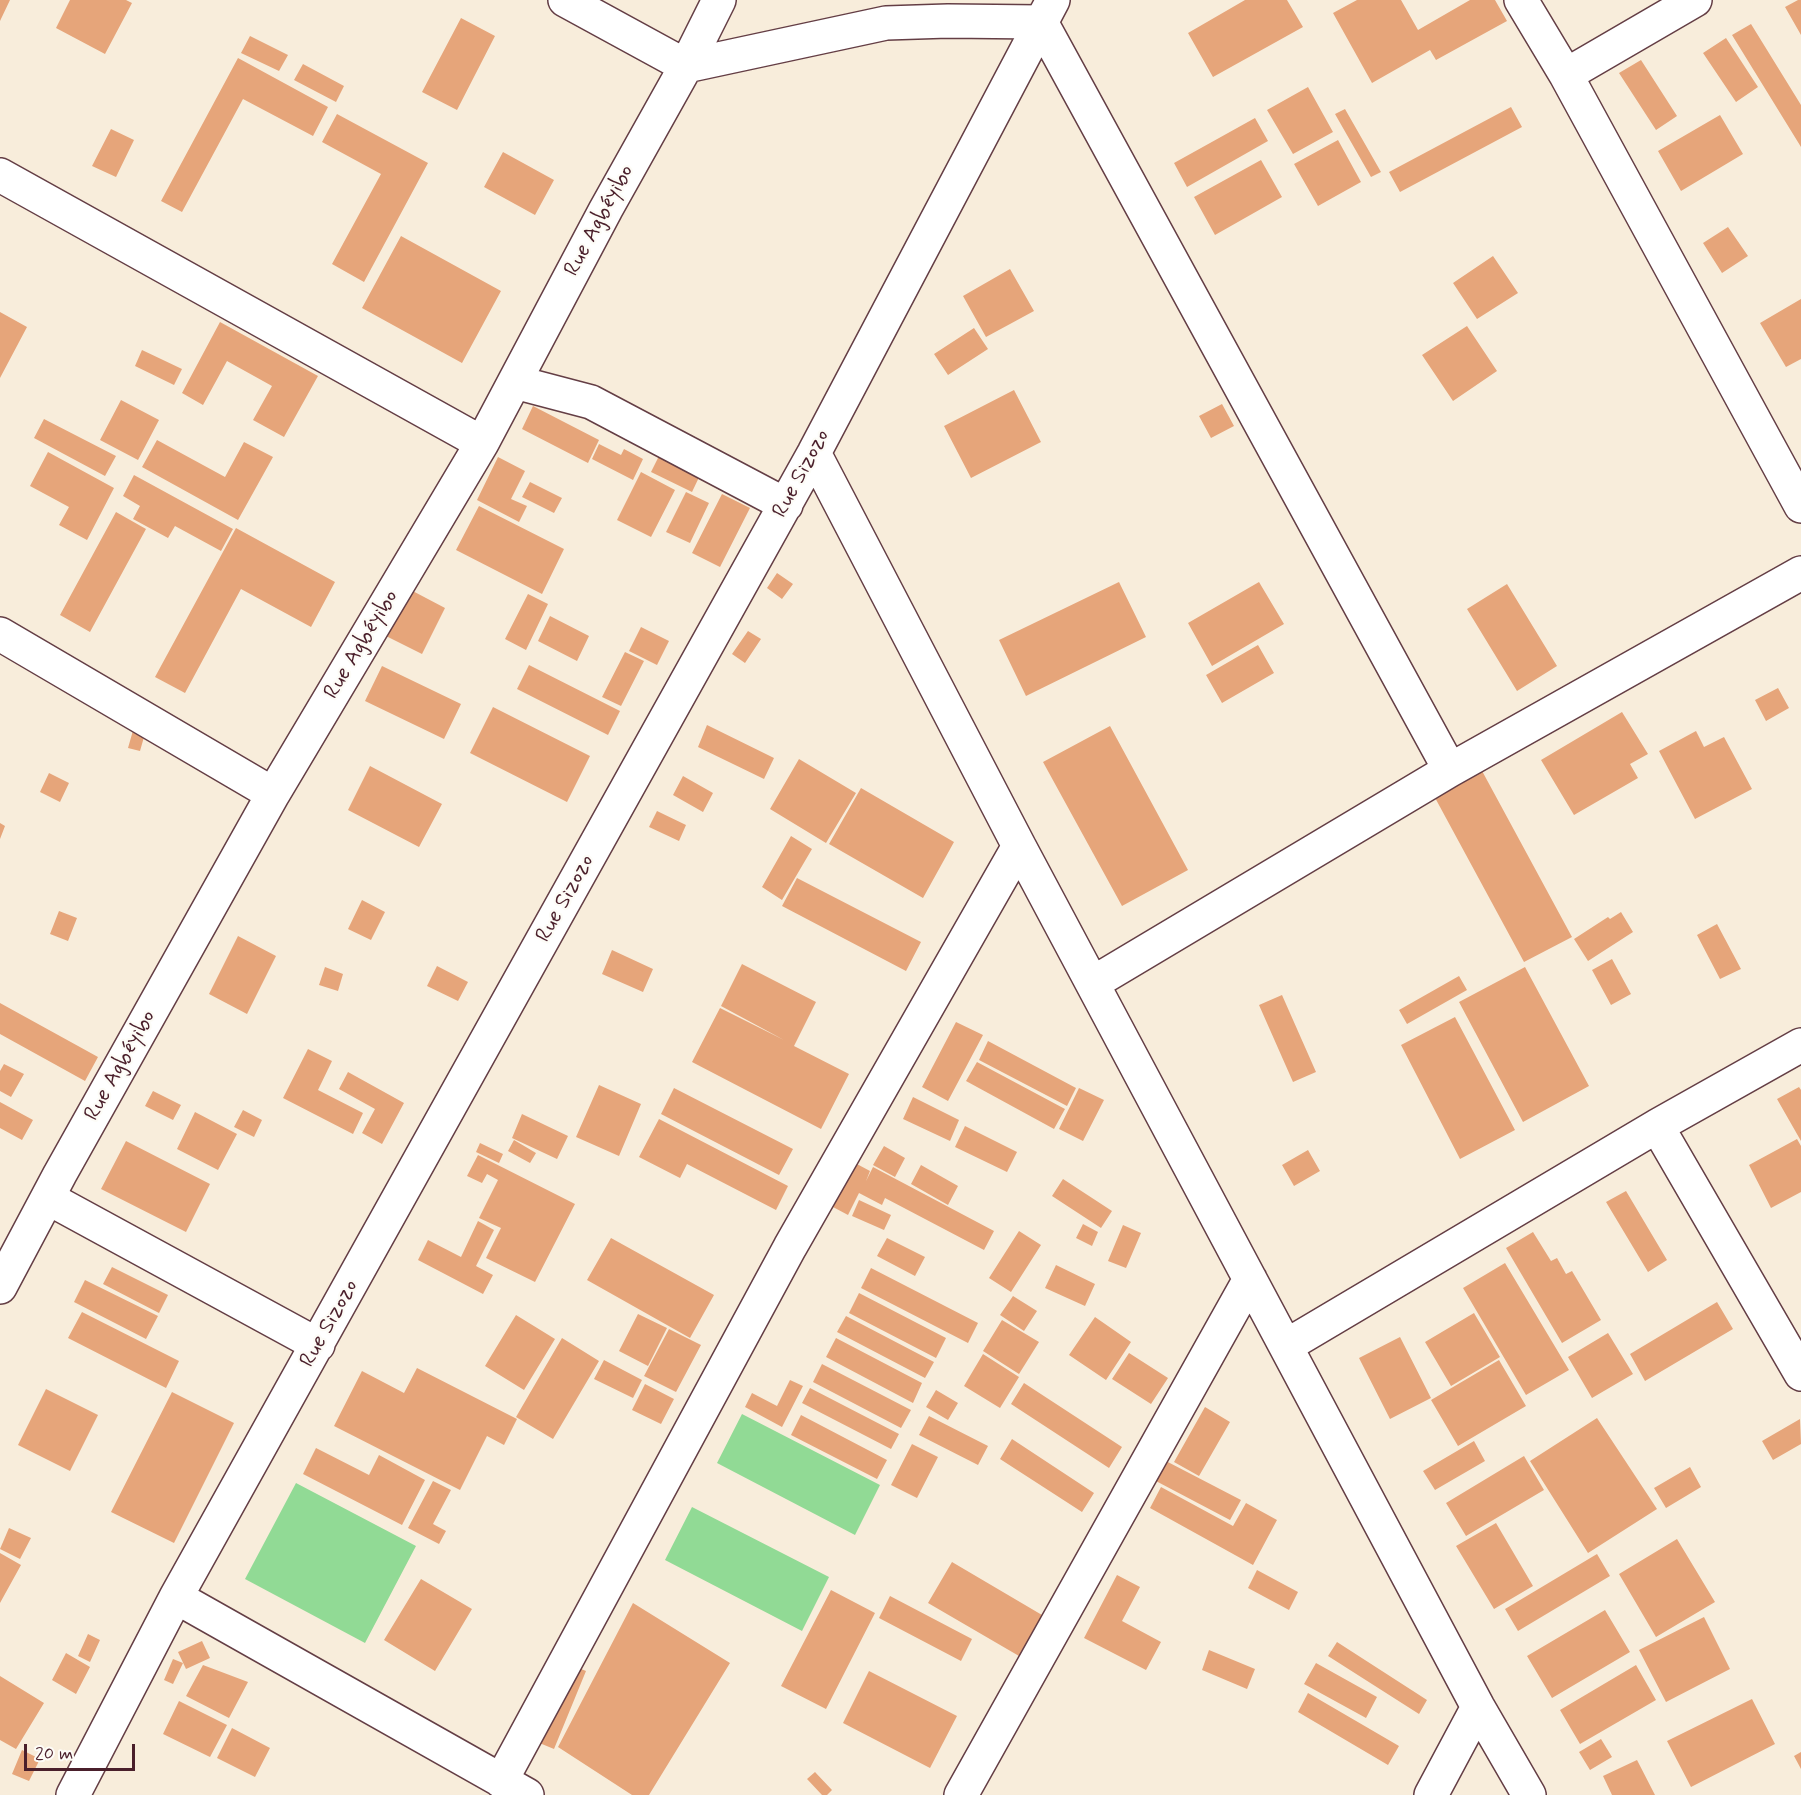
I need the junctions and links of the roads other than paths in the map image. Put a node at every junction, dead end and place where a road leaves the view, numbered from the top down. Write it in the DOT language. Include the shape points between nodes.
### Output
graph roads {
  1 [pos="565,0"];
  2 [pos="719,0"];
  3 [pos="1521,0"];
  4 [pos="1695,0"];
  5 [pos="1047,11"];
  6 [pos="686,66"];
  7 [pos="1566,75"];
  8 [pos="0,175"];
  9 [pos="515,382"];
  10 [pos="482,443"];
  11 [pos="813,453"];
  12 [pos="786,505"];
  13 [pos="1801,506"];
  14 [pos="1801,573"];
  15 [pos="0,634"];
  16 [pos="1450,770"];
  17 [pos="273,794"];
  18 [pos="1019,846"];
  19 [pos="1093,983"];
  20 [pos="1801,1045"];
  21 [pos="1657,1126"];
  22 [pos="48,1198"];
  23 [pos="1250,1280"];
  24 [pos="0,1287"];
  25 [pos="318,1345"];
  26 [pos="1286,1346"];
  27 [pos="1801,1374"];
  28 [pos="176,1597"];
  29 [pos="1478,1707"];
  30 [pos="514,1788"];
  31 [pos="73,1795"];
  32 [pos="961,1795"];
  33 [pos="1431,1795"];
  34 [pos="1529,1795"];
  1 -- 6 [label="street"];
  2 -- 6 [label="street, Rue Agbéyibo"];
  3 -- 7 [label="street"];
  4 -- 7 [label="street"];
  5 -- 6 [label="street" via="886,24"];
  5 -- 11 [label="street, Rue Sizozo"];
  5 -- 16 [label="street"];
  6 -- 9 [label="street, Rue Agbéyibo"];
  7 -- 13 [label="street"];
  8 -- 10 [label="street"];
  9 -- 10 [label="street, Rue Agbéyibo"];
  9 -- 12 [label="street" via="591,402"];
  10 -- 17 [label="street, Rue Agbéyibo"];
  11 -- 12 [label="street, Rue Sizozo"];
  11 -- 18 [label="street"];
  12 -- 25 [label="street, Rue Sizozo"];
  14 -- 16 [label="street"];
  15 -- 17 [label="street"];
  16 -- 19 [label="street"];
  17 -- 22 [label="street, Rue Agbéyibo"];
  18 -- 19 [label="street"];
  18 -- 30 [label="street" via="790,1247"];
  19 -- 23 [label="street"];
  20 -- 21 [label="street"];
  21 -- 26 [label="street"];
  21 -- 27 [label="street"];
  22 -- 24 [label="street, Rue Agbéyibo"];
  22 -- 25 [label="street"];
  23 -- 26 [label="street"];
  23 -- 32 [label="street"];
  25 -- 28 [label="street, Rue Sizozo"];
  26 -- 29 [label="street"];
  28 -- 30 [label="street"];
  28 -- 31 [label="street, Rue Sizozo"];
  29 -- 33 [label="street"];
  29 -- 34 [label="street"];
}
